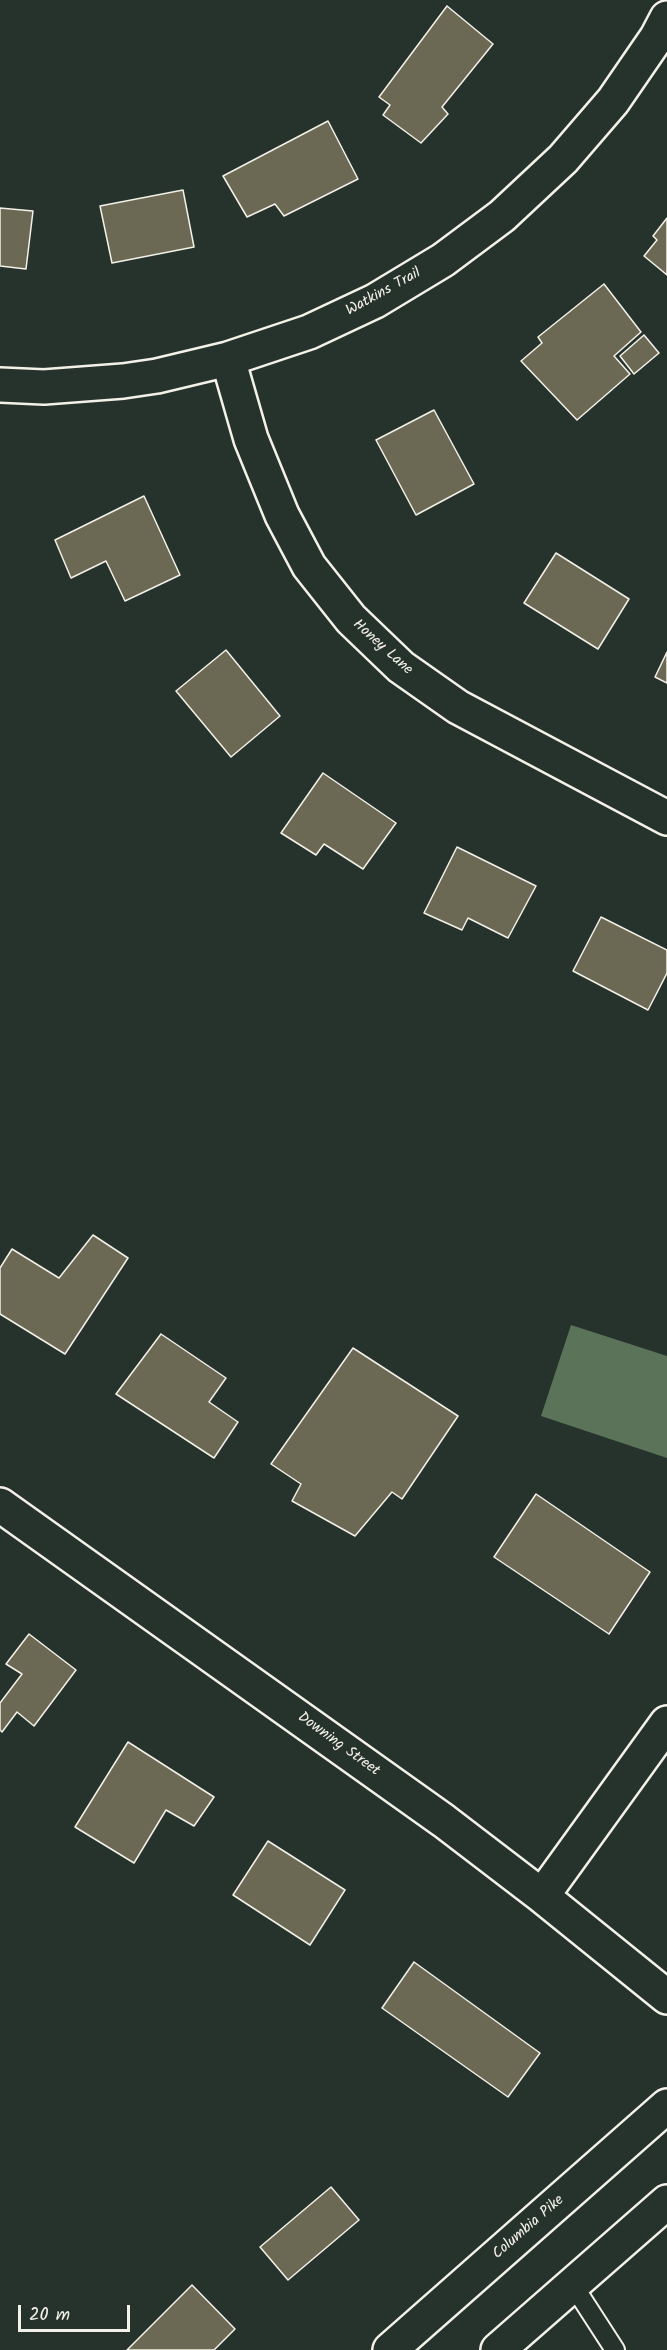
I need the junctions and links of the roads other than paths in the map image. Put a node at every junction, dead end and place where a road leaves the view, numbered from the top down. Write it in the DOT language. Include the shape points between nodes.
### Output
graph roads {
  1 [pos="667,18"];
  2 [pos="228,359"];
  3 [pos="0,385"];
  4 [pos="667,818"];
  5 [pos="0,1505"];
  6 [pos="667,1723"];
  7 [pos="542,1896"];
  8 [pos="667,1997"];
  9 [pos="667,2106"];
  10 [pos="667,2202"];
  11 [pos="573,2285"];
  12 [pos="390,2350"];
  13 [pos="498,2350"];
  14 [pos="615,2350"];
  1 -- 2 [label="street, Watkins Trail" via="613,101 563,159 502,216 443,260 375,301 309,332"];
  2 -- 3 [label="street, Watkins Trail" via="123,381 44,387"];
  2 -- 4 [label="street, Honey Lane" via="251,439 282,515 309,566 351,619 401,667 458,707"];
  5 -- 7 [label="street, Downing Street" via="444,1821"];
  6 -- 7 [label="street"];
  7 -- 8 [label="street, Downing Street"];
  9 -- 12 [label="street, Columbia Pike"];
  10 -- 11 [label="street"];
  11 -- 13 [label="street"];
  11 -- 14 [label="lane"];
}
